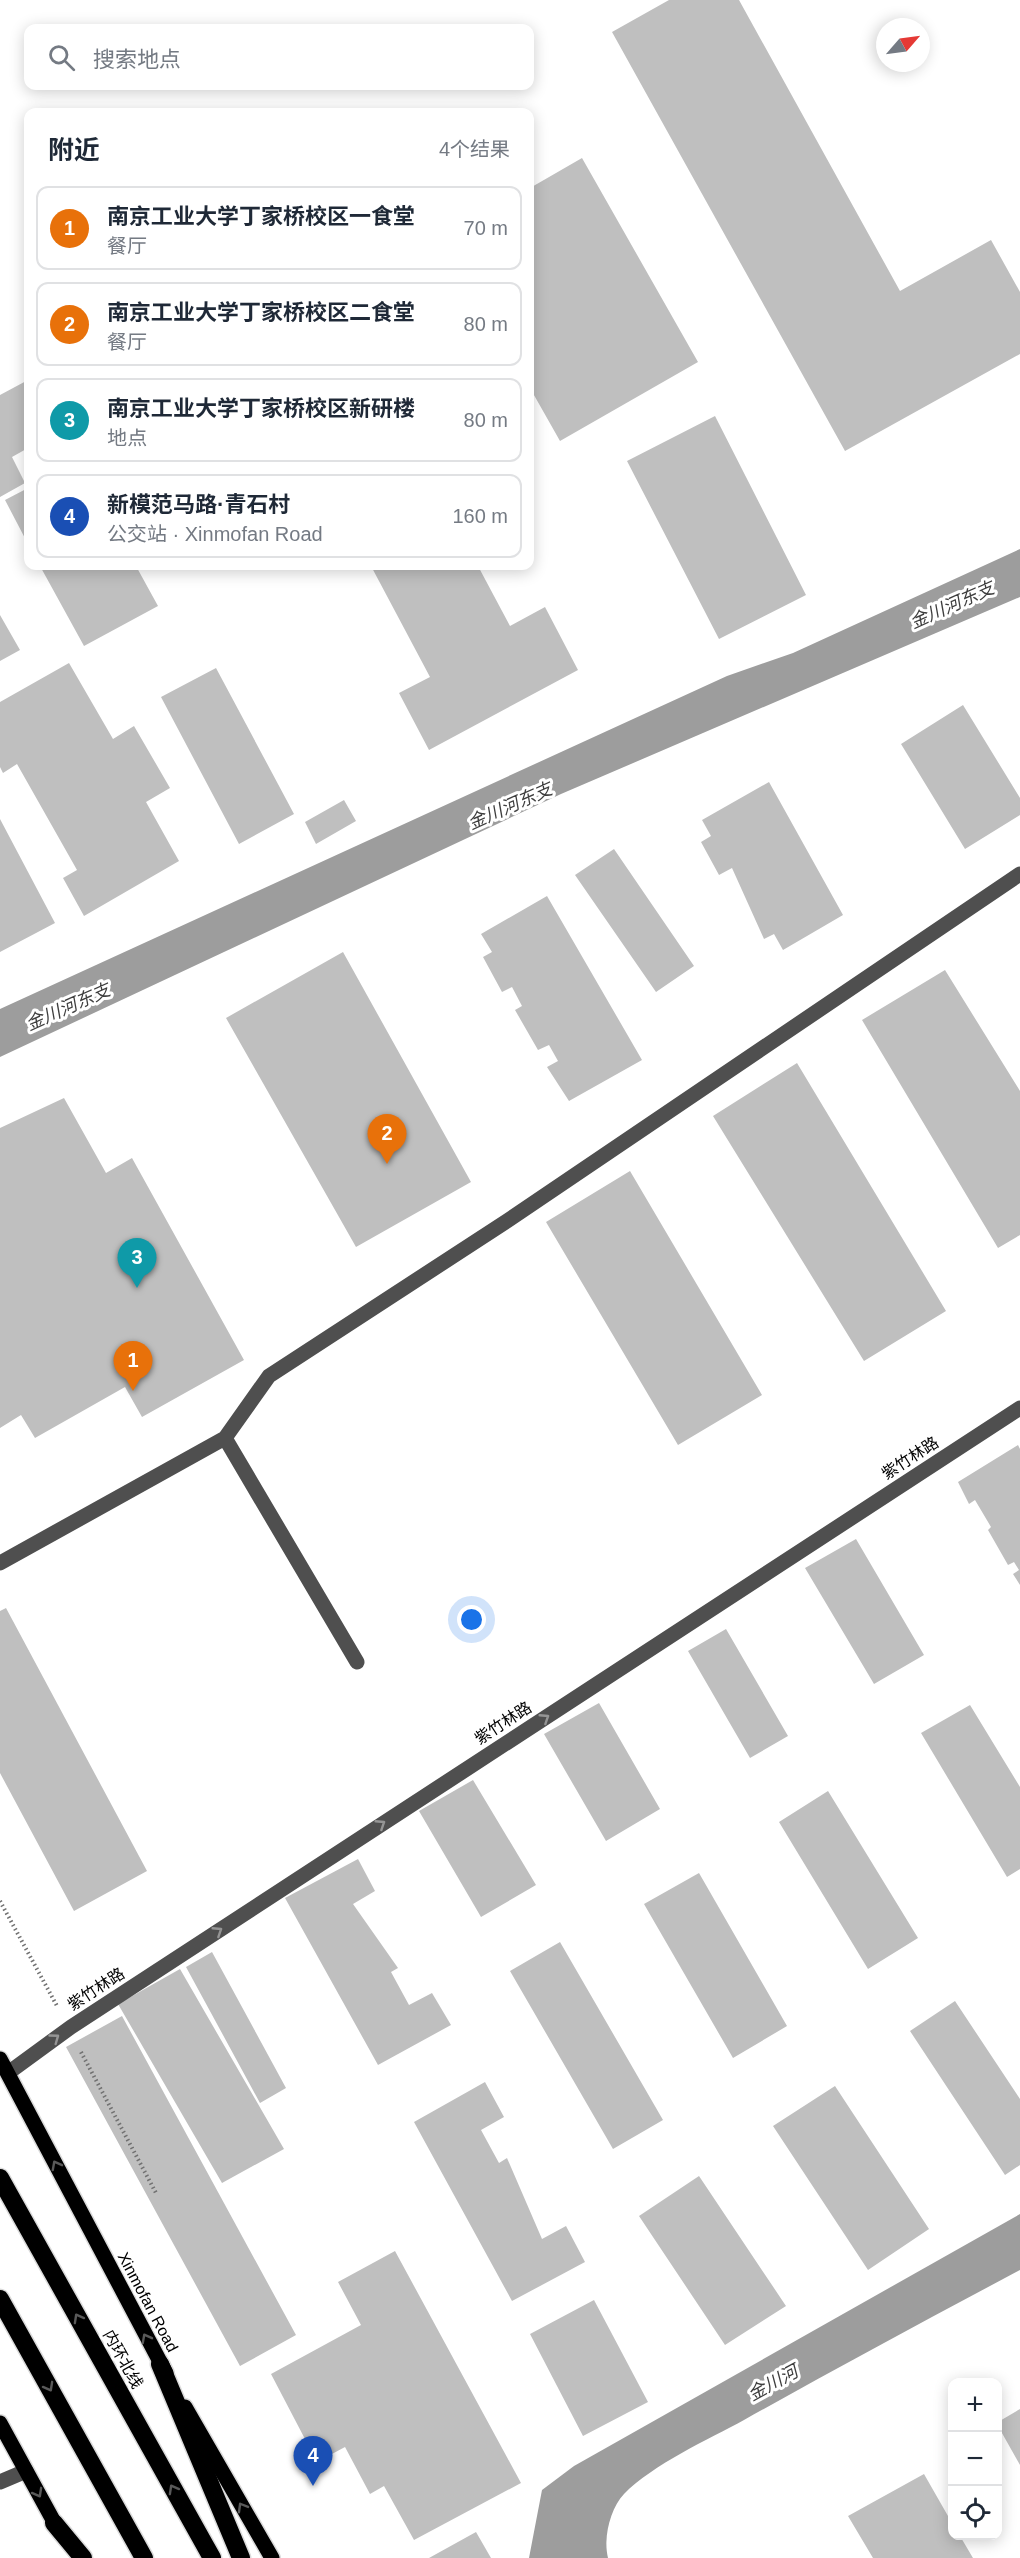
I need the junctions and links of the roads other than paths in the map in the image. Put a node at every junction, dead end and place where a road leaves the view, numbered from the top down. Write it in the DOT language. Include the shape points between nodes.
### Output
graph roads {
  1 [pos="1020,874"];
  2 [pos="1020,1408"];
  3 [pos="225,1438"];
  4 [pos="0,1563"];
  5 [pos="357,1662"];
  6 [pos="0,2058"];
  7 [pos="8,2073"];
  8 [pos="0,2178"];
  9 [pos="0,2299"];
  10 [pos="160,2364"];
  11 [pos="0,2423"];
  12 [pos="26,2471"];
  13 [pos="0,2482"];
  14 [pos="54,2523"];
  15 [pos="73,2558"];
  16 [pos="82,2558"];
  17 [pos="144,2558"];
  18 [pos="212,2558"];
  19 [pos="241,2558"];
  20 [pos="272,2558"];
  1 -- 3 [label="street" via="270,1376"];
  7 -- 2 [label="street, 紫竹林路, one-way" via="71,2026"];
  3 -- 4 [label="street"];
  3 -- 5 [label="street"];
  6 -- 7 [label="main road, Xinmofan Road"];
  10 -- 7 [label="main road, Xinmofan Road, one-way"];
  18 -- 8 [label="highway, 内环北线, one-way"];
  9 -- 17 [label="highway, one-way"];
  10 -- 19 [label="highway"];
  20 -- 10 [label="main road, Xinmofan Road, one-way"];
  11 -- 12 [label="main road"];
  12 -- 13 [label="street"];
  12 -- 14 [label="main road, one-way"];
  14 -- 15 [label="main road"];
  14 -- 16 [label="highway"];
}
